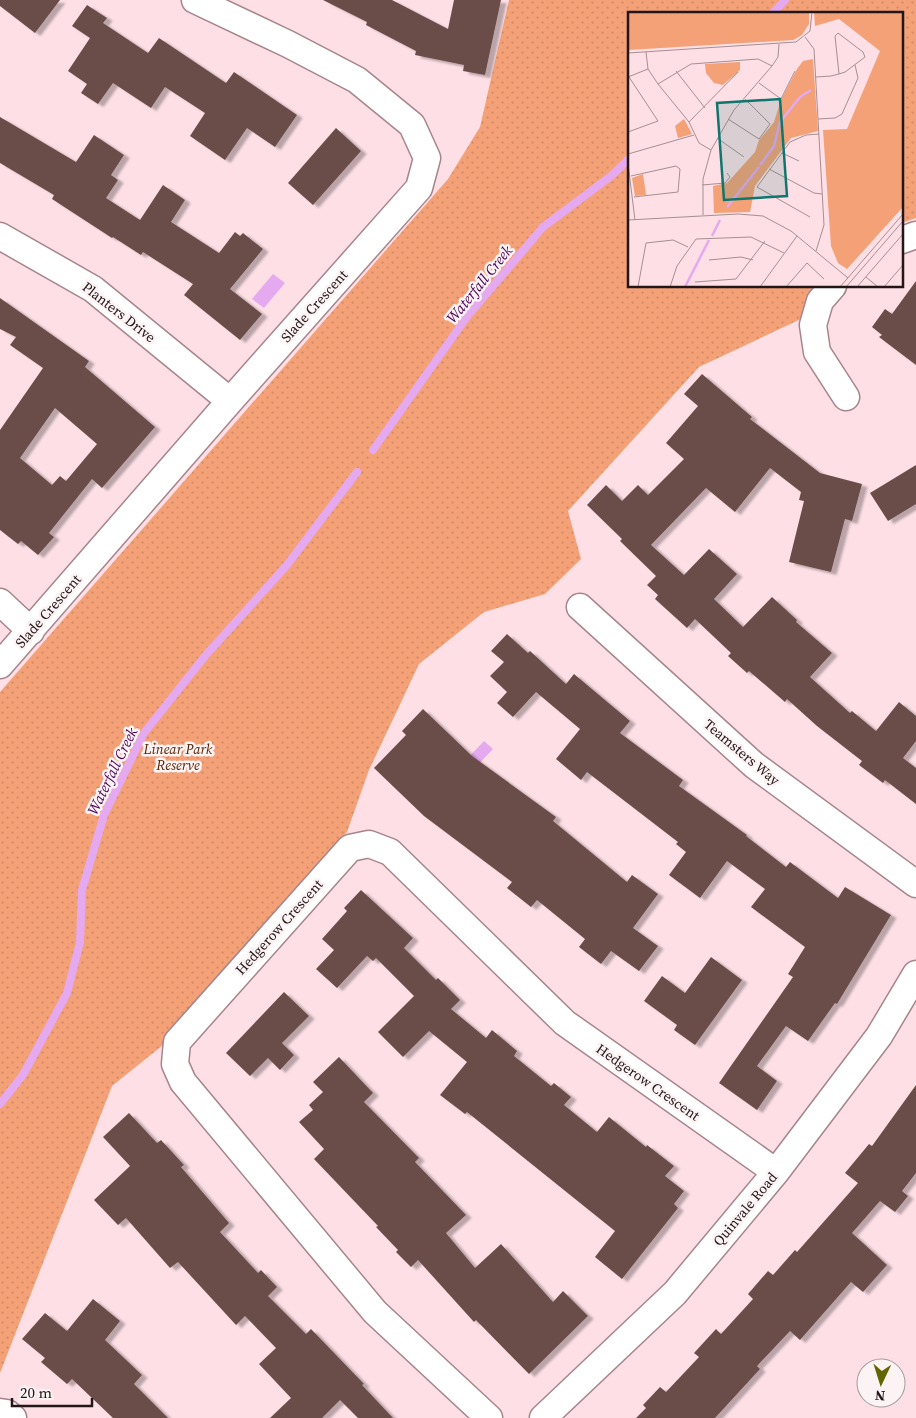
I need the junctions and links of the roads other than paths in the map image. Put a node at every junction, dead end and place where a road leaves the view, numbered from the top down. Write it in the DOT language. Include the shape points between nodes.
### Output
graph roads {
  1 [pos="195,0"];
  2 [pos="916,235"];
  3 [pos="0,236"];
  4 [pos="904,239"];
  5 [pos="830,288"];
  6 [pos="846,397"];
  7 [pos="230,401"];
  8 [pos="0,602"];
  9 [pos="580,607"];
  10 [pos="31,630"];
  11 [pos="0,665"];
  12 [pos="916,884"];
  13 [pos="916,974"];
  14 [pos="776,1172"];
  15 [pos="0,1412"];
  16 [pos="13,1418"];
  17 [pos="489,1418"];
  18 [pos="543,1418"];
  1 -- 7 [label="street, Slade Crescent" via="357,80 412,125 427,158 420,188"];
  2 -- 4 [label="street"];
  3 -- 7 [label="street, Planters Drive" via="93,289"];
  5 -- 6 [label="street" via="820,301 813,325 817,352"];
  7 -- 10 [label="street, Slade Crescent"];
  8 -- 10 [label="street"];
  9 -- 12 [label="street, Teamsters Way" via="754,766"];
  10 -- 11 [label="street, Slade Crescent"];
  13 -- 14 [label="street, Quinvale Road" via="878,1036"];
  14 -- 17 [label="street, Hedgerow Crescent" via="565,1023 390,852 369,844 350,848 177,1042 175,1064 184,1082 374,1312"];
  14 -- 18 [label="street, Quinvale Road" via="675,1294"];
  15 -- 16 [label="street"];
}
